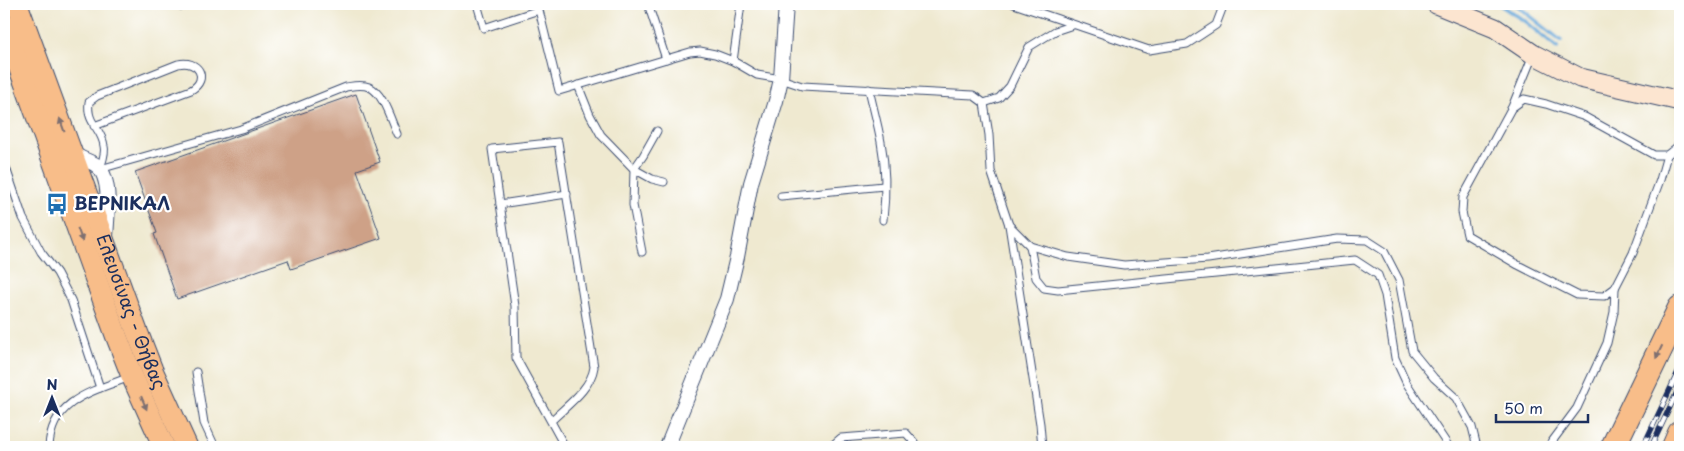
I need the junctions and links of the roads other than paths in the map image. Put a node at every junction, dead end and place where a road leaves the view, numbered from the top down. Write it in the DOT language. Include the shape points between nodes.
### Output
graph roads {
  1 [pos="10,4"];
  2 [pos="17,4"];
  3 [pos="173,4"];
  4 [pos="189,4"];
  5 [pos="477,4"];
  6 [pos="648,4"];
  7 [pos="741,4"];
  8 [pos="786,4"];
  9 [pos="1014,4"];
  10 [pos="1224,4"];
  11 [pos="1436,4"];
  12 [pos="4,25"];
  13 [pos="1073,25"];
  14 [pos="1533,54"];
  15 [pos="666,59"];
  16 [pos="733,61"];
  17 [pos="781,79"];
  18 [pos="578,85"];
  19 [pos="869,89"];
  20 [pos="1680,101"];
  21 [pos="984,103"];
  22 [pos="1512,107"];
  23 [pos="94,126"];
  24 [pos="657,130"];
  25 [pos="397,134"];
  26 [pos="1680,141"];
  27 [pos="71,151"];
  28 [pos="1667,156"];
  29 [pos="4,162"];
  30 [pos="100,169"];
  31 [pos="634,169"];
  32 [pos="664,182"];
  33 [pos="884,186"];
  34 [pos="567,194"];
  35 [pos="781,196"];
  36 [pos="500,204"];
  37 [pos="883,220"];
  38 [pos="1009,225"];
  39 [pos="106,245"];
  40 [pos="1030,246"];
  41 [pos="642,252"];
  42 [pos="1615,288"];
  43 [pos="1680,308"];
  44 [pos="196,372"];
  45 [pos="132,376"];
  46 [pos="100,388"];
  47 [pos="551,421"];
  48 [pos="1680,433"];
  49 [pos="49,447"];
  50 [pos="164,447"];
  51 [pos="187,447"];
  52 [pos="215,447"];
  53 [pos="565,447"];
  54 [pos="667,447"];
  55 [pos="833,447"];
  56 [pos="916,447"];
  57 [pos="1042,447"];
  58 [pos="1449,447"];
  59 [pos="1477,447"];
  60 [pos="1548,447"];
  61 [pos="1614,447"];
  62 [pos="1674,447"];
  1 -- 2 [label="lane"];
  27 -- 2 [label="main road, Ελευσίνας - Θήβας, one-way"];
  3 -- 4 [label="lane"];
  5 -- 18 [label="lane" via="484,28 539,10 558,91"];
  6 -- 15 [label="lane"];
  7 -- 16 [label="lane"];
  8 -- 17 [label="street"];
  9 -- 13 [label="lane"];
  10 -- 13 [label="lane" via="1216,25 1187,44 1149,50"];
  11 -- 14 [label="street" via="1495,28"];
  12 -- 45 [label="main road, Ελευσίνας - Θήβας, one-way"];
  13 -- 21 [label="lane" via="1055,31 1029,48 1010,86 999,98"];
  14 -- 20 [label="street" via="1580,78"];
  14 -- 22 [label="lane"];
  15 -- 16 [label="lane" via="700,51"];
  15 -- 18 [label="lane"];
  16 -- 17 [label="lane" via="757,75"];
  17 -- 19 [label="lane" via="802,86"];
  17 -- 54 [label="street" via="751,183 726,299"];
  18 -- 31 [label="lane" via="601,135"];
  19 -- 21 [label="lane" via="973,95"];
  19 -- 33 [label="lane" via="881,142"];
  21 -- 38 [label="lane" via="991,171"];
  22 -- 28 [label="lane" via="1524,99 1546,104 1585,117 1654,155"];
  22 -- 42 [label="lane" via="1463,197 1462,212 1467,236 1577,294 1604,296"];
  23 -- 23 [label="lane" via="88,110 89,102 97,96 182,63 198,67 201,76 192,90"];
  23 -- 30 [label="lane" via="104,146"];
  24 -- 31 [label="lane"];
  25 -- 30 [label="lane" via="381,98 368,86 360,85 346,87 241,129"];
  26 -- 28 [label="lane"];
  27 -- 30 [label="street"];
  27 -- 39 [label="main road, Ελευσίνας - Θήβας"];
  28 -- 42 [label="lane" via="1632,253"];
  29 -- 46 [label="lane" via="22,218 71,300"];
  30 -- 39 [label="street" via="107,193"];
  31 -- 32 [label="lane"];
  31 -- 41 [label="lane" via="633,205"];
  33 -- 35 [label="lane"];
  33 -- 37 [label="lane"];
  34 -- 36 [label="lane"];
  34 -- 36 [label="lane" via="558,142 492,149"];
  34 -- 47 [label="lane" via="594,367 584,388"];
  36 -- 47 [label="lane" via="516,306 516,358"];
  38 -- 40 [label="lane"];
  38 -- 57 [label="lane"];
  39 -- 51 [label="main road, Ελευσίνας - Θήβας" via="152,370"];
  40 -- 58 [label="lane" via="1036,278 1044,288 1058,290 1355,260 1378,275 1385,295 1395,358"];
  40 -- 59 [label="lane" via="1068,257 1124,265 1208,259 1337,239 1367,240 1384,251 1399,280 1412,351 1456,398 1472,427"];
  42 -- 60 [label="lane" via="1608,343 1577,408"];
  43 -- 61 [label="highway, one-way"];
  44 -- 52 [label="lane" via="204,423"];
  45 -- 46 [label="lane"];
  45 -- 50 [label="main road, Ελευσίνας - Θήβας, one-way"];
  46 -- 49 [label="lane" via="85,393 59,415"];
  47 -- 53 [label="lane"];
  48 -- 62 [label="highway"];
  55 -- 56 [label="lane" via="841,438 906,432"];
}
